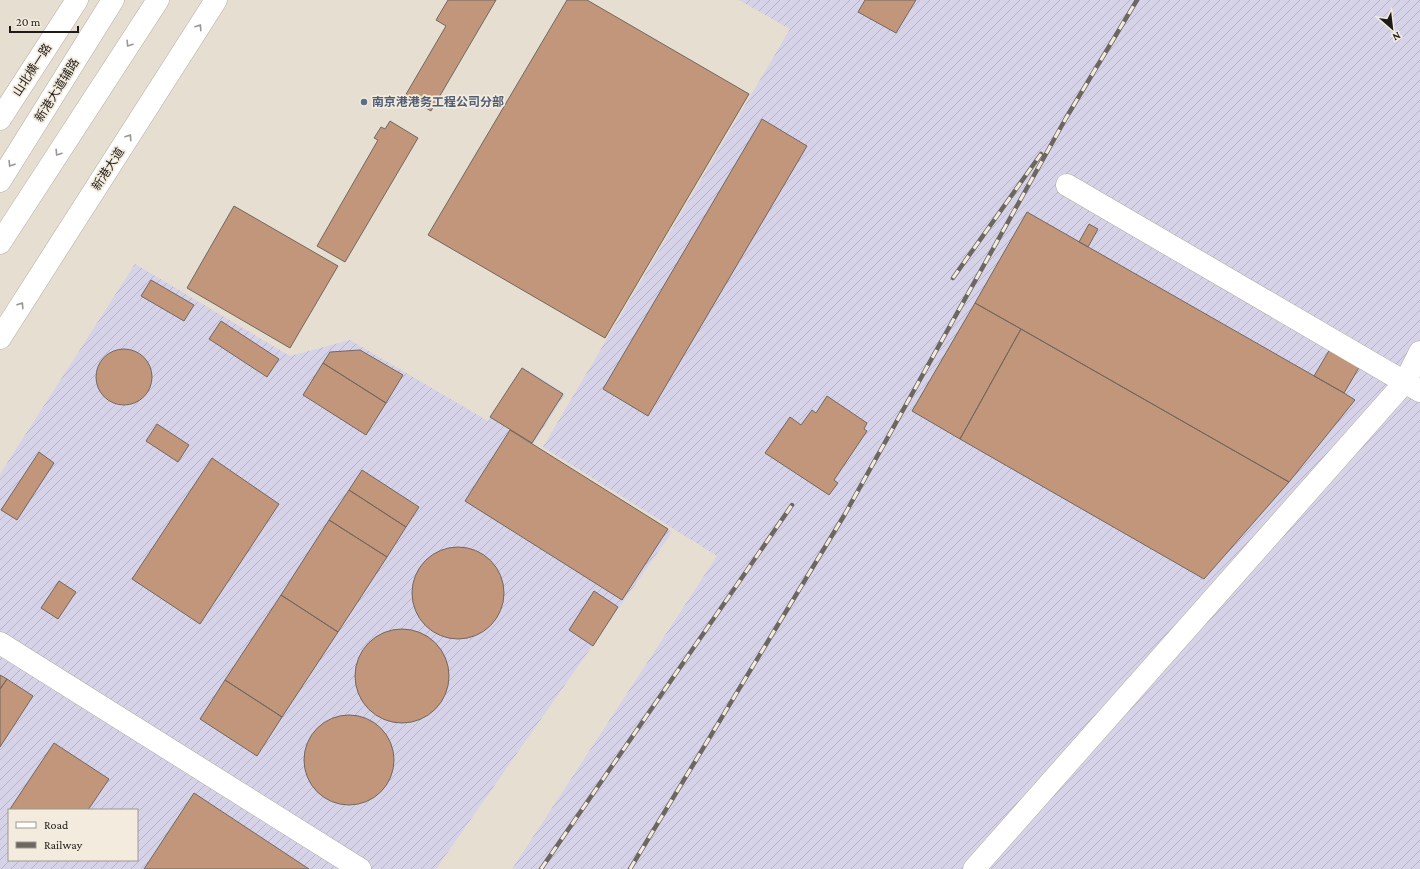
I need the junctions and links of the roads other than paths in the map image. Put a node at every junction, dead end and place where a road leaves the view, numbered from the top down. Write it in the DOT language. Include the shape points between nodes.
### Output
graph roads {
  1 [pos="77,0"];
  2 [pos="113,0"];
  3 [pos="158,0"];
  4 [pos="216,0"];
  5 [pos="0,119"];
  6 [pos="0,181"];
  7 [pos="1068,185"];
  8 [pos="0,244"];
  9 [pos="0,338"];
  10 [pos="1420,352"];
  11 [pos="1413,386"];
  12 [pos="0,643"];
  13 [pos="360,869"];
  14 [pos="974,869"];
  1 -- 5 [label="main road, 山北横一路"];
  2 -- 6 [label="main road, 新港大道辅路, one-way"];
  3 -- 8 [label="main road, one-way"];
  9 -- 4 [label="main road, 新港大道, one-way"];
  7 -- 11 [label="main road"];
  10 -- 11 [label="main road"];
  11 -- 14 [label="main road"];
  12 -- 13 [label="main road"];
}
